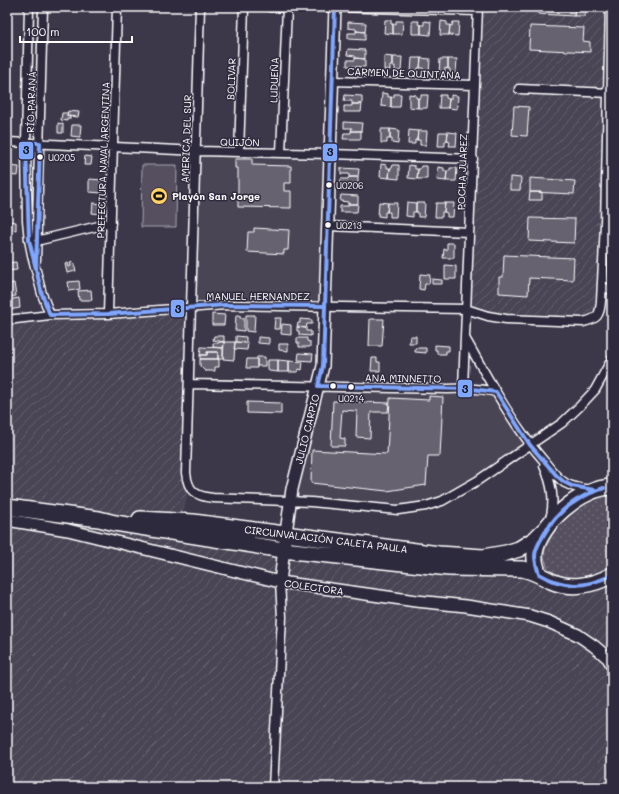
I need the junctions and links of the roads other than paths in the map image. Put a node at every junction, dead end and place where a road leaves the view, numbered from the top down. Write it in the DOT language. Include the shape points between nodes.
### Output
graph roads {
  1 [pos="29,7"];
  2 [pos="43,7"];
  3 [pos="117,7"];
  4 [pos="200,7"];
  5 [pos="244,7"];
  6 [pos="270,7"];
  7 [pos="287,7"];
  8 [pos="335,7"];
  9 [pos="610,7"];
  10 [pos="478,9"];
  11 [pos="332,80"];
  12 [pos="475,85"];
  13 [pos="519,89"];
  14 [pos="609,93"];
  15 [pos="7,142"];
  16 [pos="26,143"];
  17 [pos="40,143"];
  18 [pos="113,146"];
  19 [pos="196,151"];
  20 [pos="239,152"];
  21 [pos="281,153"];
  22 [pos="331,154"];
  23 [pos="473,159"];
  24 [pos="111,223"];
  25 [pos="328,226"];
  26 [pos="470,232"];
  27 [pos="33,242"];
  28 [pos="602,288"];
  29 [pos="612,290"];
  30 [pos="192,306"];
  31 [pos="325,306"];
  32 [pos="466,309"];
  33 [pos="108,314"];
  34 [pos="50,315"];
  35 [pos="7,320"];
  36 [pos="465,337"];
  37 [pos="612,359"];
  38 [pos="190,384"];
  39 [pos="318,386"];
  40 [pos="463,388"];
  41 [pos="496,392"];
  42 [pos="530,445"];
  43 [pos="541,458"];
  44 [pos="606,487"];
  45 [pos="290,502"];
  46 [pos="7,507"];
  47 [pos="99,519"];
  48 [pos="7,520"];
  49 [pos="547,528"];
  50 [pos="285,542"];
  51 [pos="539,574"];
  52 [pos="612,575"];
  53 [pos="280,582"];
  54 [pos="592,584"];
  55 [pos="612,587"];
  56 [pos="612,665"];
  57 [pos="273,787"];
  1 -- 16 [label="street, RÍO PARANÁ"];
  2 -- 17 [label="street, RÍO PARANÁ"];
  3 -- 18 [label="street, PREFECTURA NAVAL ARGENTINA"];
  4 -- 19 [label="street, AMERICA DEL SUR"];
  5 -- 20 [label="street, BOLIVAR"];
  6 -- 7 [label="street"];
  7 -- 8 [label="street"];
  7 -- 21 [label="street, LUDUEÑA"];
  8 -- 10 [label="street"];
  8 -- 11 [label="street, JULIO CARPIO"];
  9 -- 14 [label="street"];
  10 -- 12 [label="street, POCHA JUAREZ"];
  11 -- 12 [label="street, CARMEN DE QUINTANA"];
  11 -- 22 [label="street, JULIO CARPIO"];
  12 -- 23 [label="street, POCHA JUAREZ"];
  13 -- 14 [label="street"];
  14 -- 28 [label="street"];
  15 -- 16 [label="street, QUIJÓN"];
  16 -- 17 [label="street, QUIJÓN"];
  16 -- 27 [label="street, RÍO PARANÁ" via="27,220"];
  17 -- 18 [label="street, QUIJÓN"];
  17 -- 27 [label="street, RÍO PARANÁ"];
  18 -- 19 [label="street, QUIJÓN"];
  18 -- 24 [label="street, PREFECTURA NAVAL ARGENTINA"];
  19 -- 20 [label="street, QUIJÓN"];
  19 -- 30 [label="street, AMERICA DEL SUR"];
  20 -- 21 [label="street, QUIJÓN"];
  21 -- 22 [label="street, QUIJÓN"];
  22 -- 23 [label="street, QUIJÓN"];
  22 -- 25 [label="street, JULIO CARPIO"];
  23 -- 26 [label="street, POCHA JUAREZ"];
  24 -- 27 [label="street"];
  24 -- 33 [label="street, PREFECTURA NAVAL ARGENTINA"];
  25 -- 26 [label="street"];
  25 -- 31 [label="street, JULIO CARPIO"];
  26 -- 32 [label="street, POCHA JUAREZ"];
  27 -- 34 [label="street, RÍO PARANÁ" via="36,269"];
  28 -- 29 [label="street"];
  28 -- 32 [label="street, MANUEL HERNANDEZ" via="600,312 597,317 583,322 506,319"];
  30 -- 31 [label="street, MANUEL HERNANDEZ"];
  30 -- 33 [label="street, MANUEL HERNANDEZ"];
  30 -- 38 [label="street, AMERICA DEL SUR"];
  31 -- 32 [label="street, MANUEL HERNANDEZ"];
  31 -- 39 [label="street, JULIO CARPIO" via="323,366"];
  32 -- 36 [label="street, POCHA JUAREZ"];
  33 -- 34 [label="street, MANUEL HERNANDEZ"];
  34 -- 35 [label="street, MANUEL HERNANDEZ"];
  36 -- 40 [label="street, POCHA JUAREZ"];
  36 -- 41 [label="street"];
  37 -- 42 [label="street" via="594,390 579,407 562,423"];
  38 -- 39 [label="street, ANA MINNETTO"];
  38 -- 45 [label="street, AMERICA DEL SUR" via="186,473 189,487 204,497"];
  39 -- 40 [label="street, ANA MINNETTO"];
  39 -- 45 [label="street, JULIO CARPIO"];
  40 -- 41 [label="street, ANA MINNETTO"];
  41 -- 42 [label="street"];
  42 -- 43 [label="street"];
  42 -- 45 [label="street" via="454,495 426,506 398,510"];
  43 -- 44 [label="street" via="564,482 578,488"];
  43 -- 49 [label="street" via="552,490 553,506"];
  44 -- 49 [label="highway" via="568,505"];
  45 -- 50 [label="street, JULIO CARPIO"];
  46 -- 47 [label="highway, CIRCUNVALACIÓN CALETA PAULA"];
  47 -- 50 [label="highway, CIRCUNVALACIÓN CALETA PAULA" via="224,540"];
  47 -- 50 [label="highway, CIRCUNVALACIÓN CALETA PAULA" via="117,517 182,521"];
  48 -- 53 [label="street, COLECTORA" via="75,532"];
  49 -- 50 [label="highway, CIRCUNVALACIÓN CALETA PAULA" via="519,549 489,557 439,554 352,542"];
  49 -- 51 [label="highway" via="536,547"];
  50 -- 51 [label="highway, CIRCUNVALACIÓN CALETA PAULA" via="368,558 450,568 522,569"];
  50 -- 53 [label="street, JULIO CARPIO"];
  51 -- 54 [label="highway, CIRCUNVALACIÓN CALETA PAULA" via="562,585"];
  52 -- 54 [label="highway"];
  53 -- 56 [label="street, COLECTORA" via="530,616 578,635 608,658"];
  53 -- 57 [label="street" via="282,617"];
  54 -- 55 [label="highway"];
}
